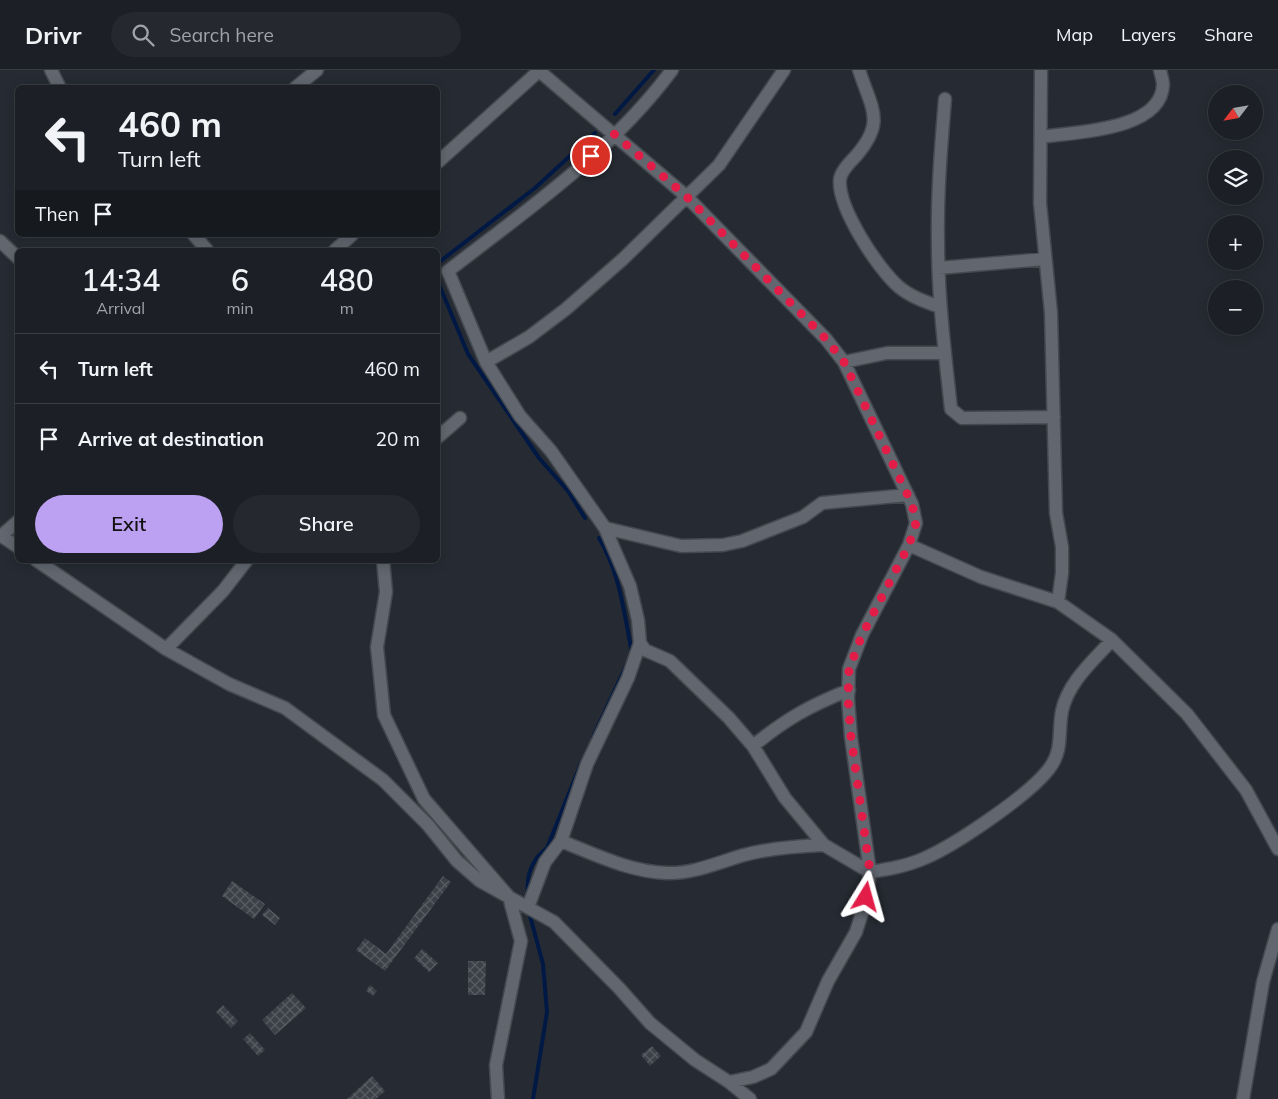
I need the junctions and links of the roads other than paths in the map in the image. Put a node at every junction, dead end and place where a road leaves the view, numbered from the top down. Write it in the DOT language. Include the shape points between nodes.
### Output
graph roads {
  1 [pos="51,70"];
  2 [pos="317,70"];
  3 [pos="539,70"];
  4 [pos="672,70"];
  5 [pos="784,70"];
  6 [pos="859,70"];
  7 [pos="1041,70"];
  8 [pos="1160,70"];
  9 [pos="58,85"];
  10 [pos="299,85"];
  11 [pos="945,98"];
  12 [pos="614,134"];
  13 [pos="1041,137"];
  14 [pos="440,160"];
  15 [pos="686,196"];
  16 [pos="196,237"];
  17 [pos="350,237"];
  18 [pos="0,242"];
  19 [pos="205,248"];
  20 [pos="337,248"];
  21 [pos="15,255"];
  22 [pos="1045,259"];
  23 [pos="939,268"];
  24 [pos="940,307"];
  25 [pos="945,353"];
  26 [pos="486,362"];
  27 [pos="844,362"];
  28 [pos="1054,417"];
  29 [pos="460,418"];
  30 [pos="440,435"];
  31 [pos="908,495"];
  32 [pos="15,524"];
  33 [pos="605,528"];
  34 [pos="1,536"];
  35 [pos="15,545"];
  36 [pos="909,545"];
  37 [pos="40,563"];
  38 [pos="245,563"];
  39 [pos="383,563"];
  40 [pos="1058,602"];
  41 [pos="1112,640"];
  42 [pos="640,643"];
  43 [pos="166,649"];
  44 [pos="849,690"];
  45 [pos="753,746"];
  46 [pos="561,840"];
  47 [pos="824,845"];
  48 [pos="1278,849"];
  49 [pos="870,872"];
  50 [pos="509,897"];
  51 [pos="528,908"];
  52 [pos="1278,929"];
  53 [pos="729,1082"];
  54 [pos="498,1099"];
  55 [pos="750,1099"];
  56 [pos="1242,1099"];
  1 -- 9 [label="street"];
  2 -- 10 [label="street"];
  3 -- 12 [label="street"];
  3 -- 14 [label="street"];
  4 -- 12 [label="street" via="650,99"];
  5 -- 15 [label="street" via="719,165"];
  6 -- 24 [label="street" via="874,116 873,132 840,177 845,210 883,269 899,287"];
  7 -- 13 [label="street"];
  8 -- 13 [label="street" via="1163,86 1157,101 1147,113 1127,125"];
  11 -- 23 [label="street" via="938,183"];
  12 -- 15 [label="street"];
  12 -- 26 [label="street" via="568,178 448,271"];
  13 -- 22 [label="street" via="1040,203"];
  15 -- 26 [label="street" via="623,259 566,309 529,337"];
  15 -- 27 [label="street" via="804,315"];
  16 -- 19 [label="street"];
  17 -- 20 [label="street"];
  18 -- 21 [label="street"];
  22 -- 23 [label="street"];
  22 -- 28 [label="street"];
  23 -- 24 [label="street"];
  24 -- 25 [label="street"];
  25 -- 27 [label="street" via="887,353"];
  25 -- 28 [label="street" via="951,409 962,418"];
  26 -- 33 [label="street" via="520,416"];
  27 -- 31 [label="street"];
  28 -- 40 [label="street" via="1056,513 1062,547"];
  29 -- 30 [label="street"];
  31 -- 33 [label="street" via="822,503 803,518 742,542 681,546"];
  31 -- 36 [label="street" via="916,523"];
  32 -- 34 [label="street"];
  33 -- 42 [label="street" via="630,586"];
  34 -- 35 [label="street"];
  36 -- 40 [label="street" via="981,577"];
  36 -- 44 [label="street" via="862,635 849,669"];
  37 -- 43 [label="street"];
  38 -- 43 [label="street" via="223,591"];
  39 -- 50 [label="street" via="386,592 376,647 384,716 424,799"];
  40 -- 41 [label="street"];
  41 -- 48 [label="street" via="1187,714 1246,790"];
  41 -- 49 [label="street" via="1077,678 1062,710 1060,744 1052,765 1037,783 1003,809 927,857 903,867"];
  42 -- 45 [label="street" via="645,650 670,661"];
  42 -- 46 [label="street" via="628,678 587,764"];
  43 -- 50 [label="street" via="228,684 285,708 383,780 428,825 457,861 480,881"];
  44 -- 45 [label="street" via="804,709"];
  44 -- 49 [label="street" via="851,737"];
  45 -- 47 [label="street" via="785,798"];
  46 -- 47 [label="street" via="625,866 667,874 790,846"];
  46 -- 51 [label="street" via="545,862"];
  47 -- 49 [label="street"];
  49 -- 53 [label="street" via="856,932 828,981 806,1032 771,1069 754,1077"];
  50 -- 51 [label="street"];
  50 -- 54 [label="street" via="521,941 496,1065"];
  51 -- 53 [label="street" via="554,922 650,1023 694,1060"];
  52 -- 56 [label="street" via="1262,982"];
  53 -- 55 [label="street"];
}
